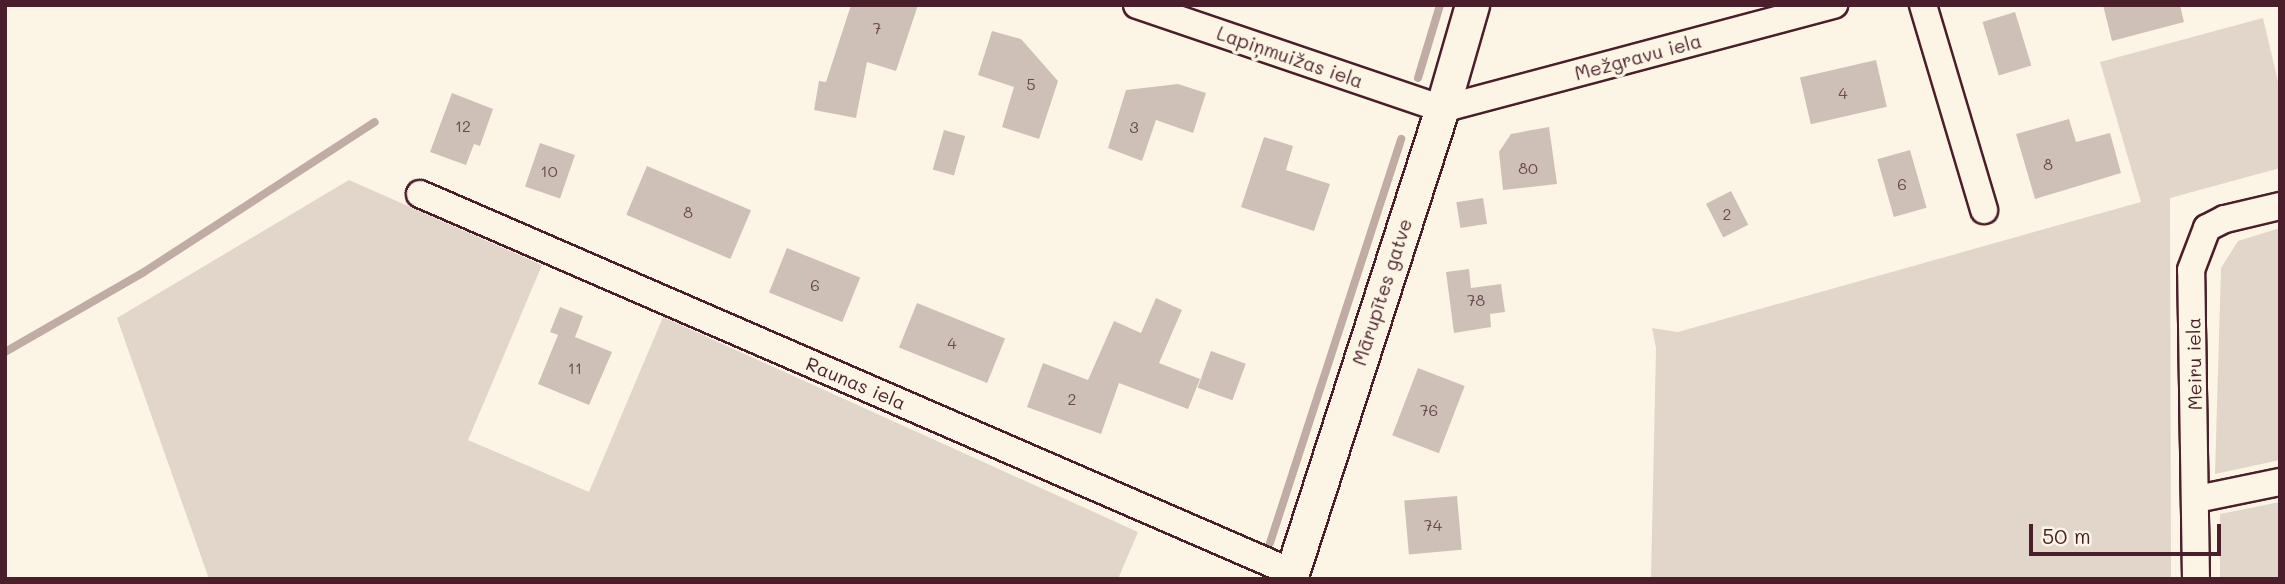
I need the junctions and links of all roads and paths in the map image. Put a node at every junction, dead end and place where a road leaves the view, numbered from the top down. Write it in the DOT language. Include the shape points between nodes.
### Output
graph roads {
  1 [pos="1137,5"];
  2 [pos="1472,5"];
  3 [pos="1834,5"];
  4 [pos="1923,5"];
  5 [pos="1442,109"];
  6 [pos="420,194"];
  7 [pos="2280,206"];
  8 [pos="1984,211"];
  9 [pos="2280,482"];
  10 [pos="2197,499"];
  11 [pos="1291,575"];
  12 [pos="2196,579"];
  1 -- 5 [label="street, Lapiņmuižas iela"];
  2 -- 5 [label="street, Mārupītes gatve"];
  3 -- 5 [label="street, Mežgravu iela"];
  4 -- 8 [label="street"];
  5 -- 11 [label="street, Mārupītes gatve"];
  6 -- 11 [label="street, Raunas iela"];
  7 -- 10 [label="street, Meiru iela" via="2207,228 2191,270"];
  9 -- 10 [label="street"];
  10 -- 12 [label="street, Meiru iela"];
}
